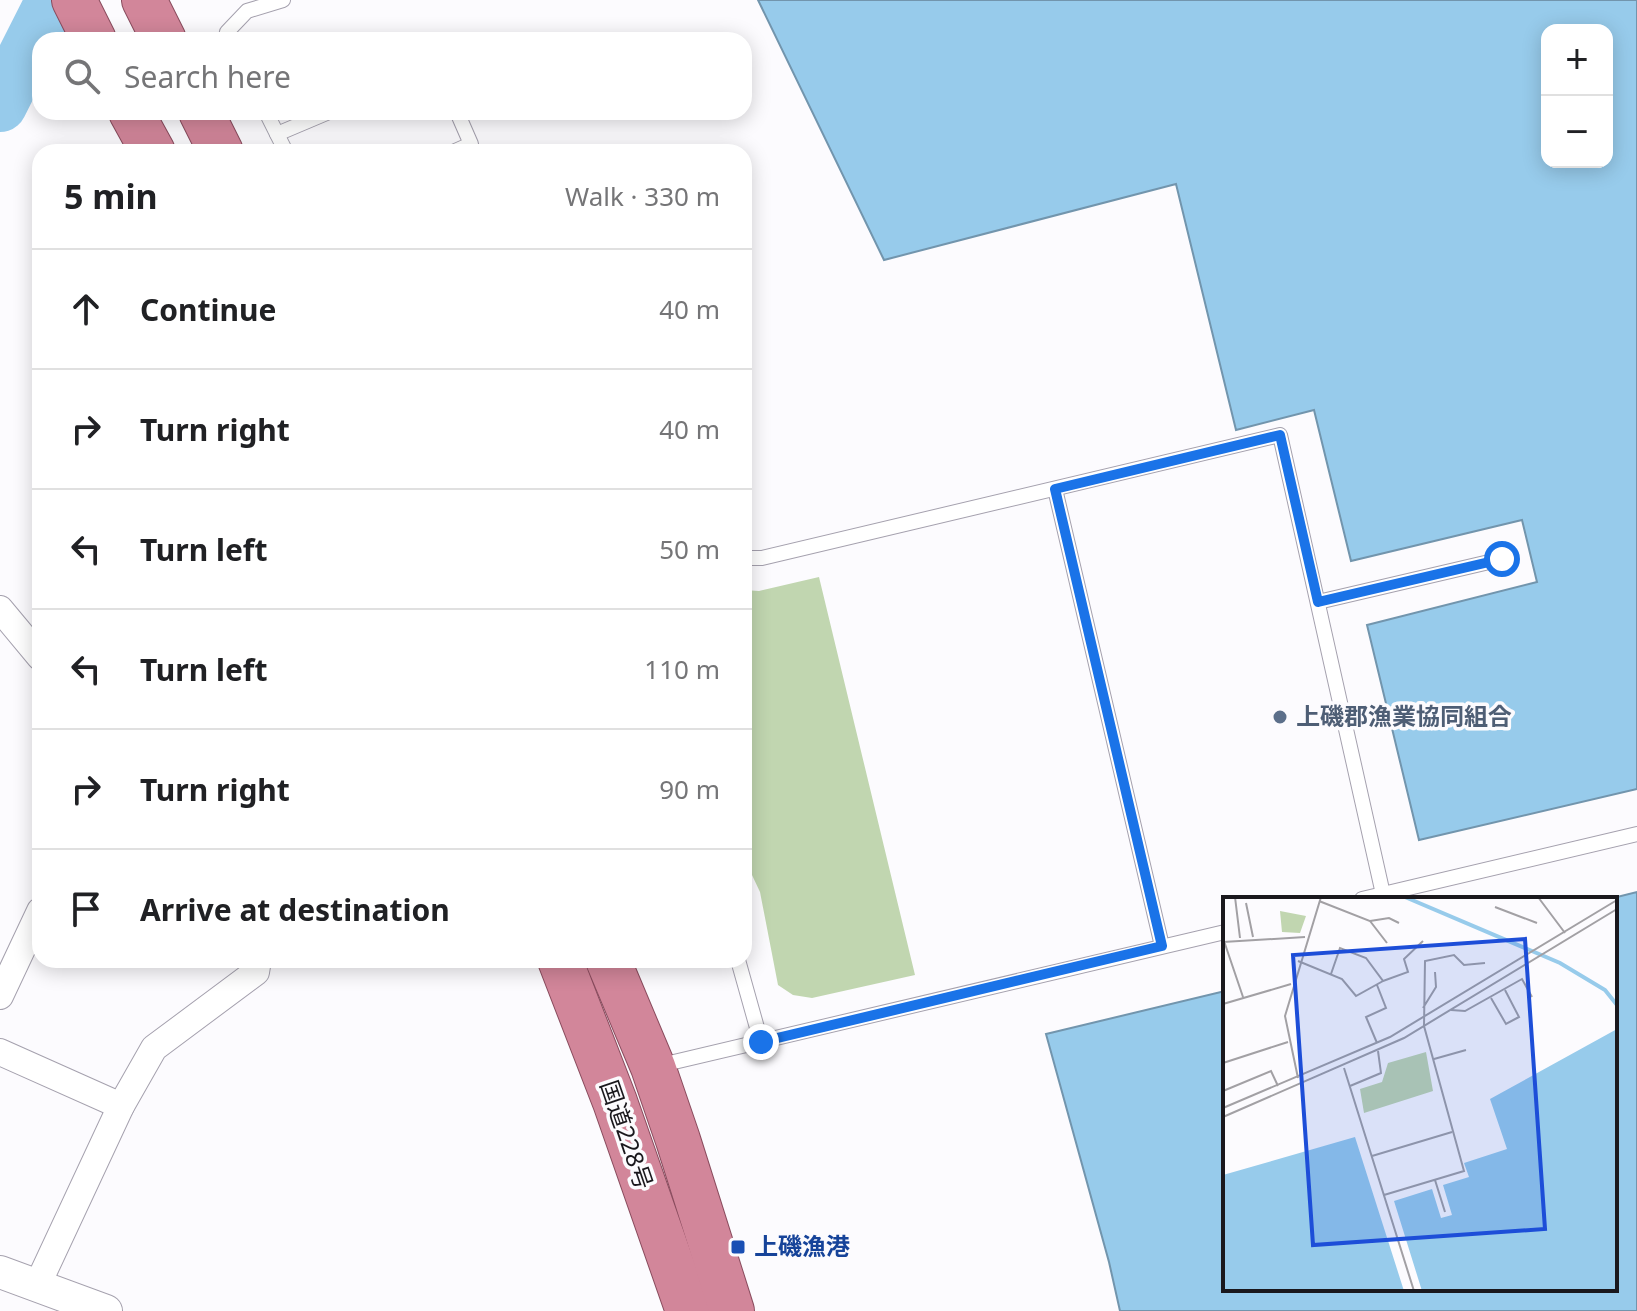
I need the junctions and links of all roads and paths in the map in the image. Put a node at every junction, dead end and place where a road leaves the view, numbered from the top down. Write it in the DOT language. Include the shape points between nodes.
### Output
graph roads {
  1 [pos="74,0"];
  2 [pos="144,0"];
  3 [pos="283,0"];
  4 [pos="90,32"];
  5 [pos="160,32"];
  6 [pos="227,32"];
  7 [pos="135,120"];
  8 [pos="205,120"];
  9 [pos="270,120"];
  10 [pos="310,120"];
  11 [pos="460,120"];
  12 [pos="277,134"];
  13 [pos="149,144"];
  14 [pos="217,144"];
  15 [pos="282,144"];
  16 [pos="471,144"];
  17 [pos="1055,489"];
  18 [pos="752,558"];
  19 [pos="1502,559"];
  20 [pos="1318,602"];
  21 [pos="0,609"];
  22 [pos="32,647"];
  23 [pos="1637,834"];
  24 [pos="1383,894"];
  25 [pos="1370,897"];
  26 [pos="32,928"];
  27 [pos="1223,932"];
  28 [pos="1162,946"];
  29 [pos="257,968"];
  30 [pos="563,968"];
  31 [pos="611,968"];
  32 [pos="740,968"];
  33 [pos="0,996"];
  34 [pos="761,1042"];
  35 [pos="0,1052"];
  36 [pos="653,1067"];
  37 [pos="121,1106"];
  38 [pos="0,1272"];
  39 [pos="37,1286"];
  40 [pos="106,1311"];
  41 [pos="688,1311"];
  42 [pos="732,1311"];
  1 -- 4 [label="highway"];
  2 -- 5 [label="highway"];
  3 -- 6 [label="lane" via="247,11"];
  7 -- 13 [label="highway"];
  8 -- 14 [label="highway"];
  9 -- 12 [label="lane"];
  10 -- 12 [label="lane"];
  11 -- 16 [label="lane"];
  12 -- 15 [label="lane"];
  17 -- 18 [label="lane"];
  17 -- 20 [label="lane" via="1280,435"];
  17 -- 28 [label="lane"];
  19 -- 20 [label="lane"];
  20 -- 24 [label="lane"];
  21 -- 22 [label="street"];
  23 -- 24 [label="lane"];
  24 -- 25 [label="lane"];
  26 -- 33 [label="street"];
  27 -- 28 [label="lane"];
  28 -- 34 [label="lane"];
  29 -- 37 [label="street" via="154,1048"];
  30 -- 41 [label="highway, 国道228号"];
  31 -- 36 [label="highway, 国道228号"];
  32 -- 34 [label="lane"];
  34 -- 36 [label="lane"];
  35 -- 37 [label="street"];
  36 -- 42 [label="highway, 国道228号"];
  37 -- 39 [label="street"];
  38 -- 39 [label="street"];
  39 -- 40 [label="street"];
}
